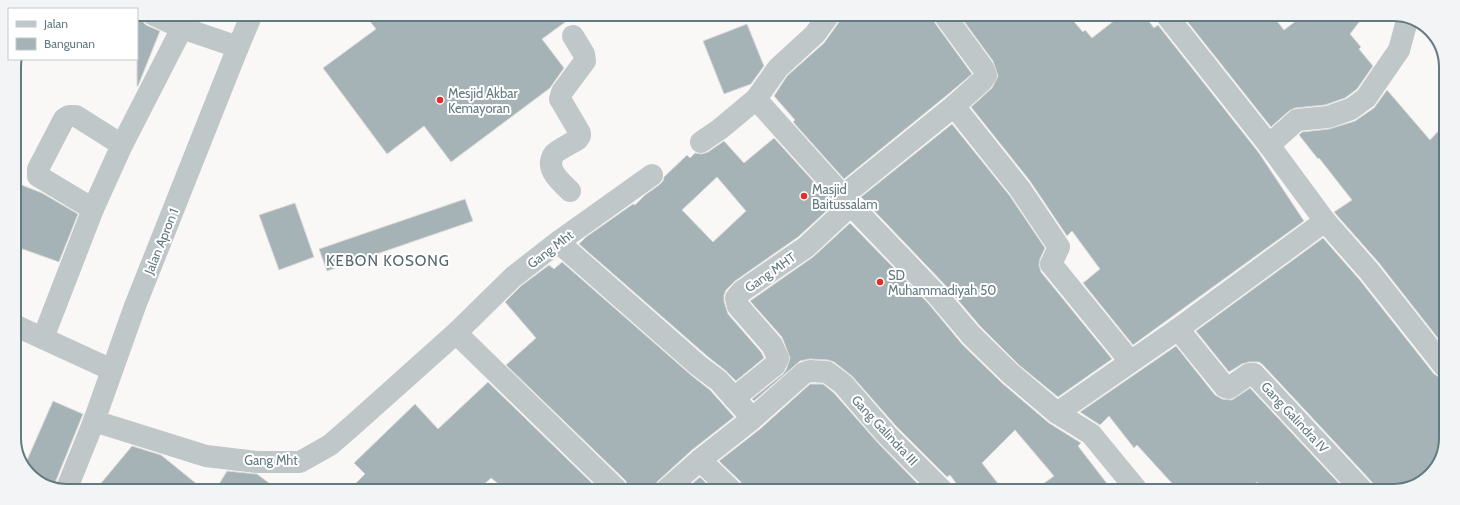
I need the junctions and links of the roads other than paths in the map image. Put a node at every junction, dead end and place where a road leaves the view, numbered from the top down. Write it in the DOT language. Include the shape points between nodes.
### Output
graph roads {
  1 [pos="184,21"];
  2 [pos="249,21"];
  3 [pos="824,21"];
  4 [pos="949,21"];
  5 [pos="1171,21"];
  6 [pos="1406,23"];
  7 [pos="573,36"];
  8 [pos="238,47"];
  9 [pos="756,99"];
  10 [pos="954,106"];
  11 [pos="701,142"];
  12 [pos="122,145"];
  13 [pos="1269,145"];
  14 [pos="652,175"];
  15 [pos="570,191"];
  16 [pos="847,200"];
  17 [pos="93,210"];
  18 [pos="1326,221"];
  19 [pos="558,242"];
  20 [pos="21,328"];
  21 [pos="1178,329"];
  22 [pos="456,333"];
  23 [pos="43,338"];
  24 [pos="1439,360"];
  25 [pos="1130,362"];
  26 [pos="112,370"];
  27 [pos="734,398"];
  28 [pos="1057,413"];
  29 [pos="752,419"];
  30 [pos="94,421"];
  31 [pos="700,460"];
  32 [pos="69,484"];
  33 [pos="611,484"];
  34 [pos="673,484"];
  35 [pos="725,484"];
  36 [pos="936,484"];
  37 [pos="1132,484"];
  38 [pos="1356,484"];
  1 -- 8 [label="street"];
  1 -- 12 [label="street"];
  2 -- 8 [label="street, Jalan Apron 1"];
  3 -- 9 [label="street" via="815,34 778,68"];
  4 -- 10 [label="street" via="986,75"];
  5 -- 13 [label="street"];
  6 -- 13 [label="street" via="1399,50 1366,98 1351,109 1328,117 1297,120"];
  7 -- 15 [label="street" via="584,54 585,61 562,92 560,99 580,136 554,154 551,162 556,177"];
  8 -- 26 [label="street, Jalan Apron 1"];
  9 -- 11 [label="street"];
  9 -- 16 [label="street"];
  10 -- 16 [label="street"];
  10 -- 25 [label="street" via="1020,189 1059,247 1051,264"];
  12 -- 17 [label="street"];
  12 -- 17 [label="street" via="76,116 69,116 64,119 38,170 38,176"];
  13 -- 18 [label="street"];
  14 -- 19 [label="street, Gang Mht" via="592,213"];
  16 -- 27 [label="street, Gang MHT" via="806,247 742,290 736,298 738,306 772,345 778,358 776,365"];
  16 -- 28 [label="street" via="971,334 1011,374"];
  17 -- 23 [label="street"];
  18 -- 21 [label="street"];
  18 -- 24 [label="street"];
  19 -- 22 [label="street, Gang Mht" via="513,277"];
  19 -- 27 [label="street, Gang MHT" via="719,381"];
  20 -- 23 [label="street"];
  21 -- 25 [label="street"];
  21 -- 38 [label="street, Gang Galindra IV" via="1225,387 1229,388 1249,374 1254,374"];
  22 -- 30 [label="street, Gang Mht" via="330,444 300,462 257,462 206,456"];
  22 -- 33 [label="street"];
  23 -- 26 [label="street"];
  25 -- 28 [label="street"];
  26 -- 30 [label="street, Jalan Apron 1"];
  27 -- 29 [label="street, Gang MHT"];
  28 -- 37 [label="street" via="1091,434"];
  29 -- 31 [label="street"];
  29 -- 36 [label="street, Gang Galindra III" via="804,373 810,370 827,372 843,384 887,435"];
  30 -- 32 [label="street, Jalan Apron 1"];
  31 -- 34 [label="street"];
  31 -- 35 [label="street"];
}
